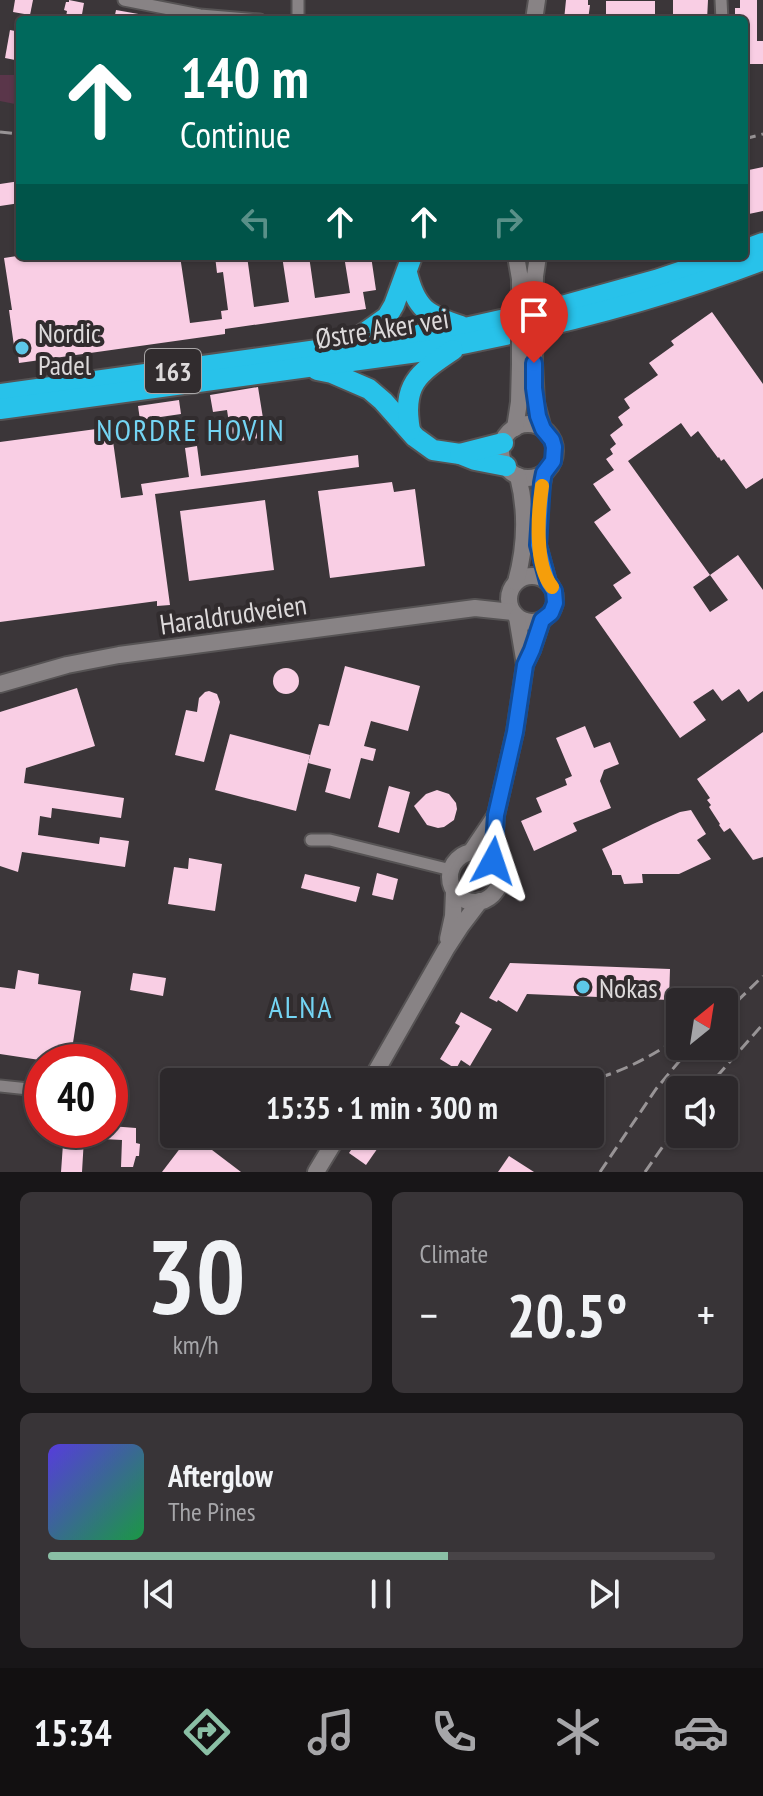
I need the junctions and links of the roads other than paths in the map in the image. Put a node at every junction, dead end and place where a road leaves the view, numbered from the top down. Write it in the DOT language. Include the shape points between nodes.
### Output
graph roads {
  1 [pos="124,0"];
  2 [pos="212,16"];
  3 [pos="518,260"];
  4 [pos="536,260"];
  5 [pos="715,260"];
  6 [pos="763,260"];
  7 [pos="410,264"];
  8 [pos="527,278"];
  9 [pos="463,336"];
  10 [pos="346,346"];
  11 [pos="527,363"];
  12 [pos="305,367"];
  13 [pos="0,394"];
  14 [pos="0,409"];
  15 [pos="543,429"];
  16 [pos="410,430"];
  17 [pos="509,435"];
  18 [pos="460,454"];
  19 [pos="512,471"];
  20 [pos="544,473"];
  21 [pos="548,582"];
  22 [pos="514,584"];
  23 [pos="475,608"];
  24 [pos="515,615"];
  25 [pos="542,620"];
  26 [pos="525,665"];
  27 [pos="0,684"];
  28 [pos="496,815"];
  29 [pos="311,840"];
  30 [pos="471,852"];
  31 [pos="493,861"];
  32 [pos="451,870"];
  33 [pos="454,892"];
  34 [pos="480,901"];
  35 [pos="446,949"];
  36 [pos="378,1068"];
  37 [pos="0,1086"];
  38 [pos="24,1089"];
  39 [pos="331,1148"];
  40 [pos="316,1172"];
  1 -- 2 [label="street"];
  3 -- 8 [label="street"];
  4 -- 8 [label="street"];
  5 -- 9 [label="highway, Østre Aker vei / 163"];
  6 -- 9 [label="highway, Østre Aker vei / 163" via="558,324"];
  7 -- 9 [label="highway" via="411,290 419,305"];
  7 -- 10 [label="highway" via="387,317"];
  8 -- 11 [label="street, bridge"];
  9 -- 10 [label="highway, Østre Aker vei / 163"];
  9 -- 12 [label="highway, Østre Aker vei / 163" via="425,351"];
  9 -- 16 [label="highway" via="413,384 407,399"];
  10 -- 13 [label="highway, Østre Aker vei / 163"];
  11 -- 15 [label="street"];
  11 -- 17 [label="street"];
  12 -- 14 [label="highway, Østre Aker vei / 163"];
  12 -- 16 [label="highway" via="361,384"];
  15 -- 17 [label="street" via="526,425"];
  15 -- 20 [label="street" via="555,454"];
  16 -- 18 [label="highway" via="433,450"];
  17 -- 18 [label="highway"];
  17 -- 19 [label="street" via="502,455"];
  18 -- 19 [label="highway"];
  19 -- 20 [label="street" via="529,478"];
  19 -- 22 [label="street" via="524,528"];
  20 -- 21 [label="street" via="538,545"];
  21 -- 22 [label="street" via="532,576"];
  21 -- 25 [label="street" via="555,603"];
  22 -- 23 [label="street, Haraldrudveien"];
  22 -- 24 [label="street" via="508,600"];
  23 -- 24 [label="street, Haraldrudveien"];
  23 -- 27 [label="street, Haraldrudveien" via="119,655"];
  24 -- 25 [label="street" via="529,622"];
  24 -- 26 [label="street"];
  25 -- 26 [label="street"];
  26 -- 28 [label="street"];
  28 -- 30 [label="street"];
  28 -- 31 [label="street"];
  29 -- 32 [label="street"];
  30 -- 31 [label="street"];
  30 -- 32 [label="street"];
  31 -- 34 [label="street" via="499,885"];
  32 -- 33 [label="street"];
  33 -- 34 [label="street"];
  33 -- 35 [label="street"];
  34 -- 35 [label="street"];
  35 -- 36 [label="street"];
  37 -- 38 [label="street"];
  39 -- 40 [label="street"];
}
